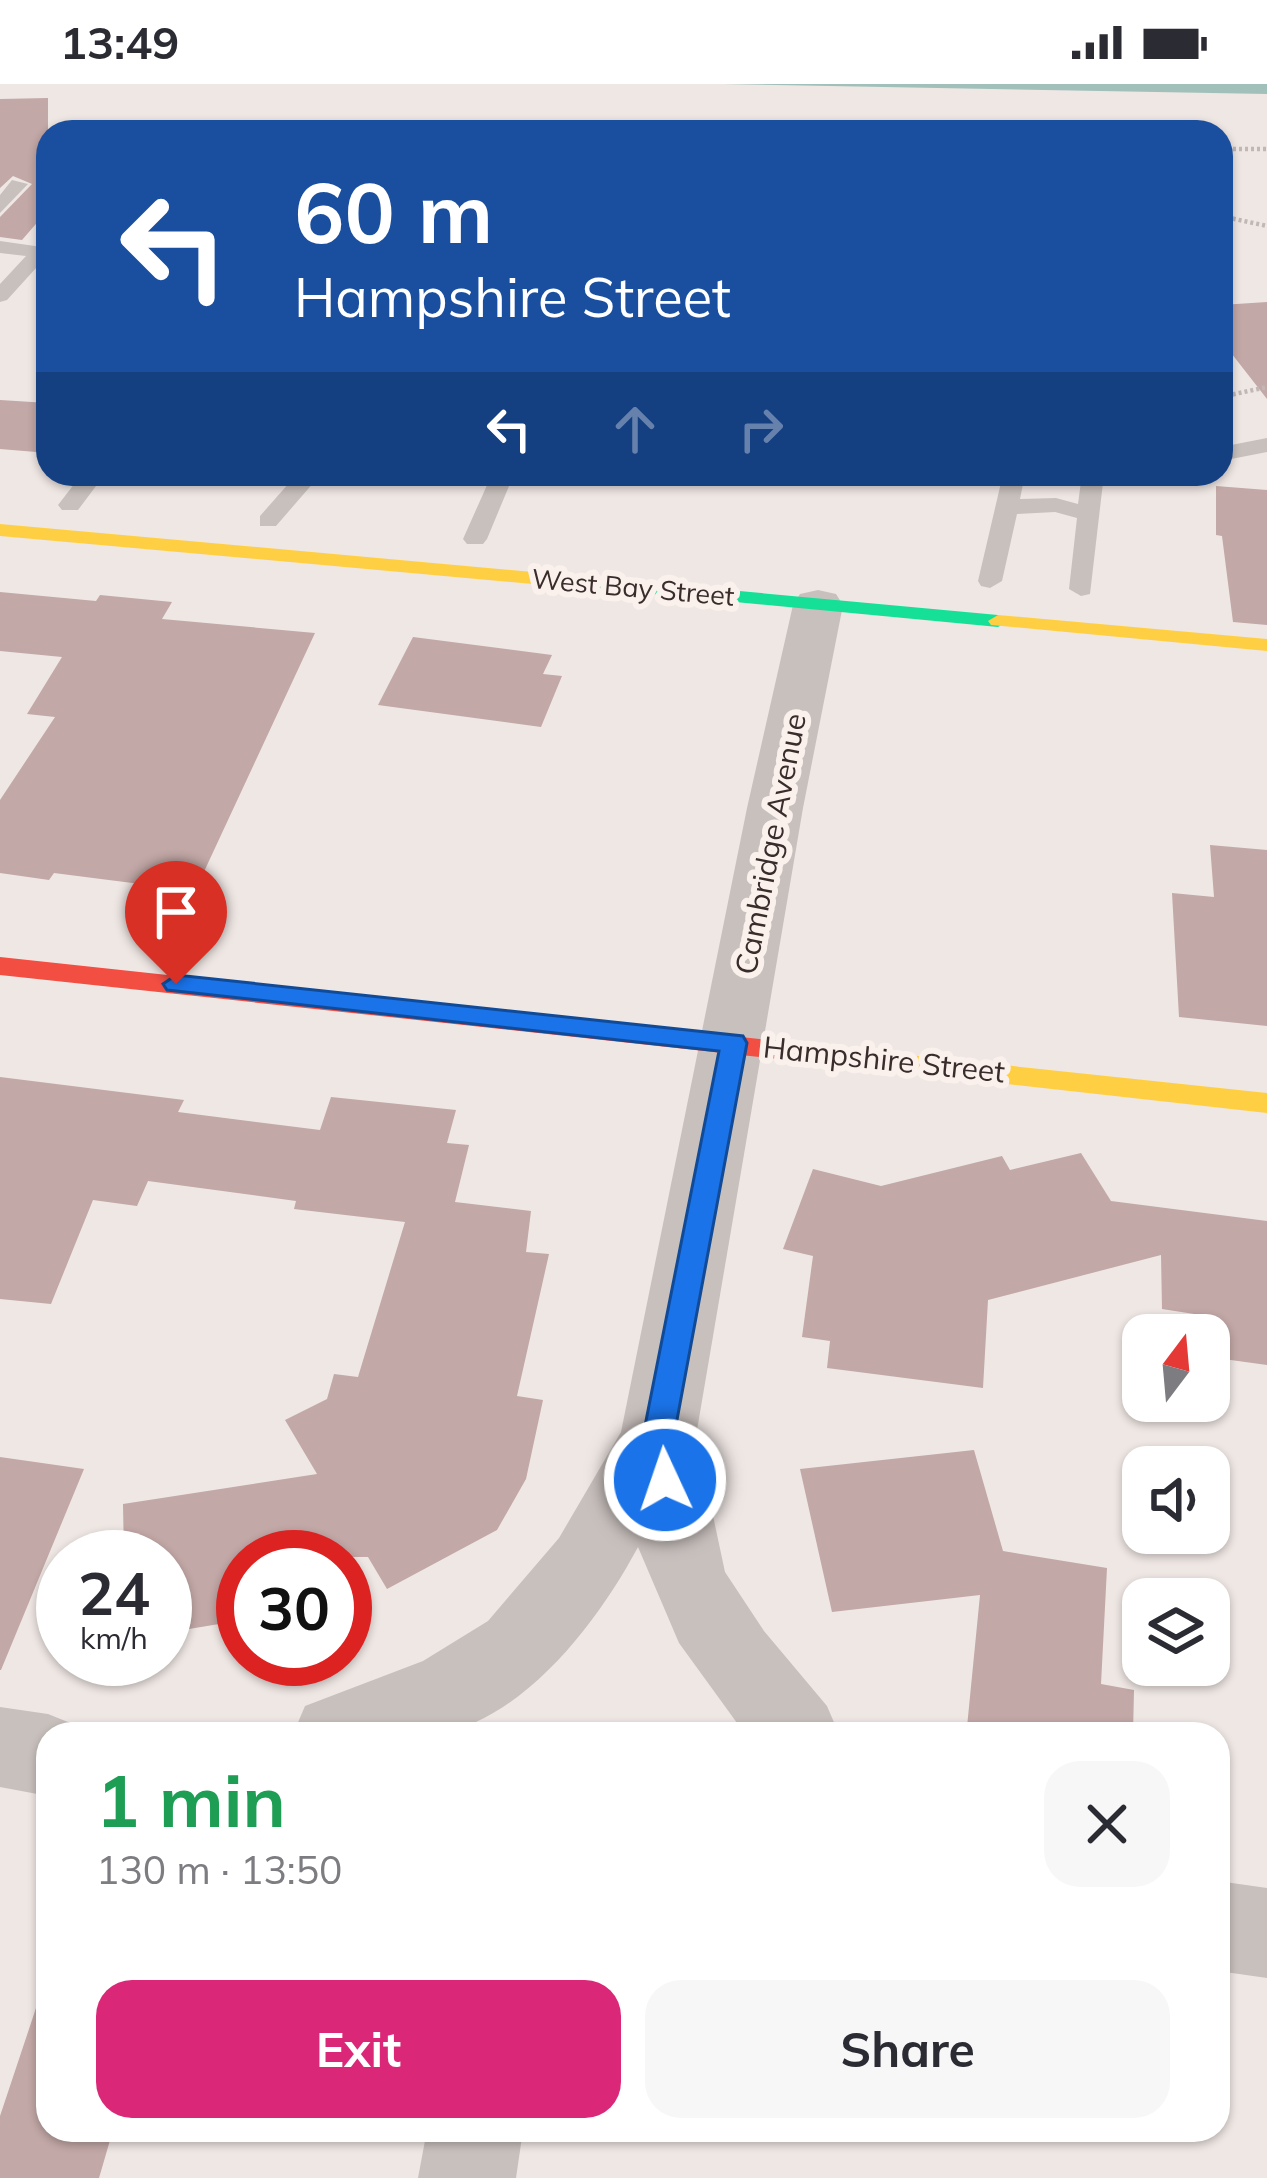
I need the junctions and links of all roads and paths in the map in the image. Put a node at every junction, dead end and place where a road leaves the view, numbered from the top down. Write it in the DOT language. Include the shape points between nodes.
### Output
graph roads {
  1 [pos="1233,149"];
  2 [pos="1267,149"];
  3 [pos="19,184"];
  4 [pos="0,207"];
  5 [pos="1233,219"];
  6 [pos="1267,226"];
  7 [pos="0,247"];
  8 [pos="0,296"];
  9 [pos="1267,387"];
  10 [pos="1233,395"];
  11 [pos="1267,445"];
  12 [pos="1233,452"];
  13 [pos="80,486"];
  14 [pos="296,486"];
  15 [pos="498,486"];
  16 [pos="1011,486"];
  17 [pos="1092,486"];
  18 [pos="58,504"];
  19 [pos="1007,507"];
  20 [pos="114,509"];
  21 [pos="1090,515"];
  22 [pos="257,520"];
  23 [pos="314,525"];
  24 [pos="0,530"];
  25 [pos="474,538"];
  26 [pos="990,581"];
  27 [pos="1081,589"];
  28 [pos="818,605"];
  29 [pos="1267,645"];
  30 [pos="0,966"];
  31 [pos="734,1043"];
  32 [pos="1267,1103"];
  33 [pos="658,1436"];
  34 [pos="370,1722"];
  35 [pos="788,1722"];
  36 [pos="0,1748"];
  37 [pos="36,1753"];
  38 [pos="1230,1928"];
  39 [pos="1267,1934"];
  40 [pos="474,2142"];
  41 [pos="467,2178"];
  1 -- 2 [label="path"];
  3 -- 4 [label="lane"];
  5 -- 6 [label="path"];
  7 -- 8 [label="lane" via="36,257"];
  9 -- 10 [label="path"];
  11 -- 12 [label="lane"];
  13 -- 18 [label="lane"];
  14 -- 22 [label="lane"];
  15 -- 25 [label="lane"];
  16 -- 19 [label="lane"];
  17 -- 21 [label="lane"];
  18 -- 20 [label="main road"];
  19 -- 21 [label="lane" via="1056,505"];
  19 -- 26 [label="lane"];
  21 -- 27 [label="lane"];
  22 -- 23 [label="main road"];
  24 -- 28 [label="main road, West Bay Street"];
  28 -- 29 [label="main road, West Bay Street"];
  28 -- 31 [label="street, Cambridge Avenue"];
  30 -- 31 [label="main road, Hampshire Street"];
  31 -- 32 [label="main road, Hampshire Street"];
  31 -- 33 [label="street, Cambridge Avenue"];
  33 -- 34 [label="street, Cambridge Avenue" via="595,1551 548,1612 494,1665"];
  33 -- 35 [label="street, Cambridge Avenue" via="686,1575 718,1634"];
  36 -- 37 [label="street"];
  38 -- 39 [label="street"];
  40 -- 41 [label="street"];
}
